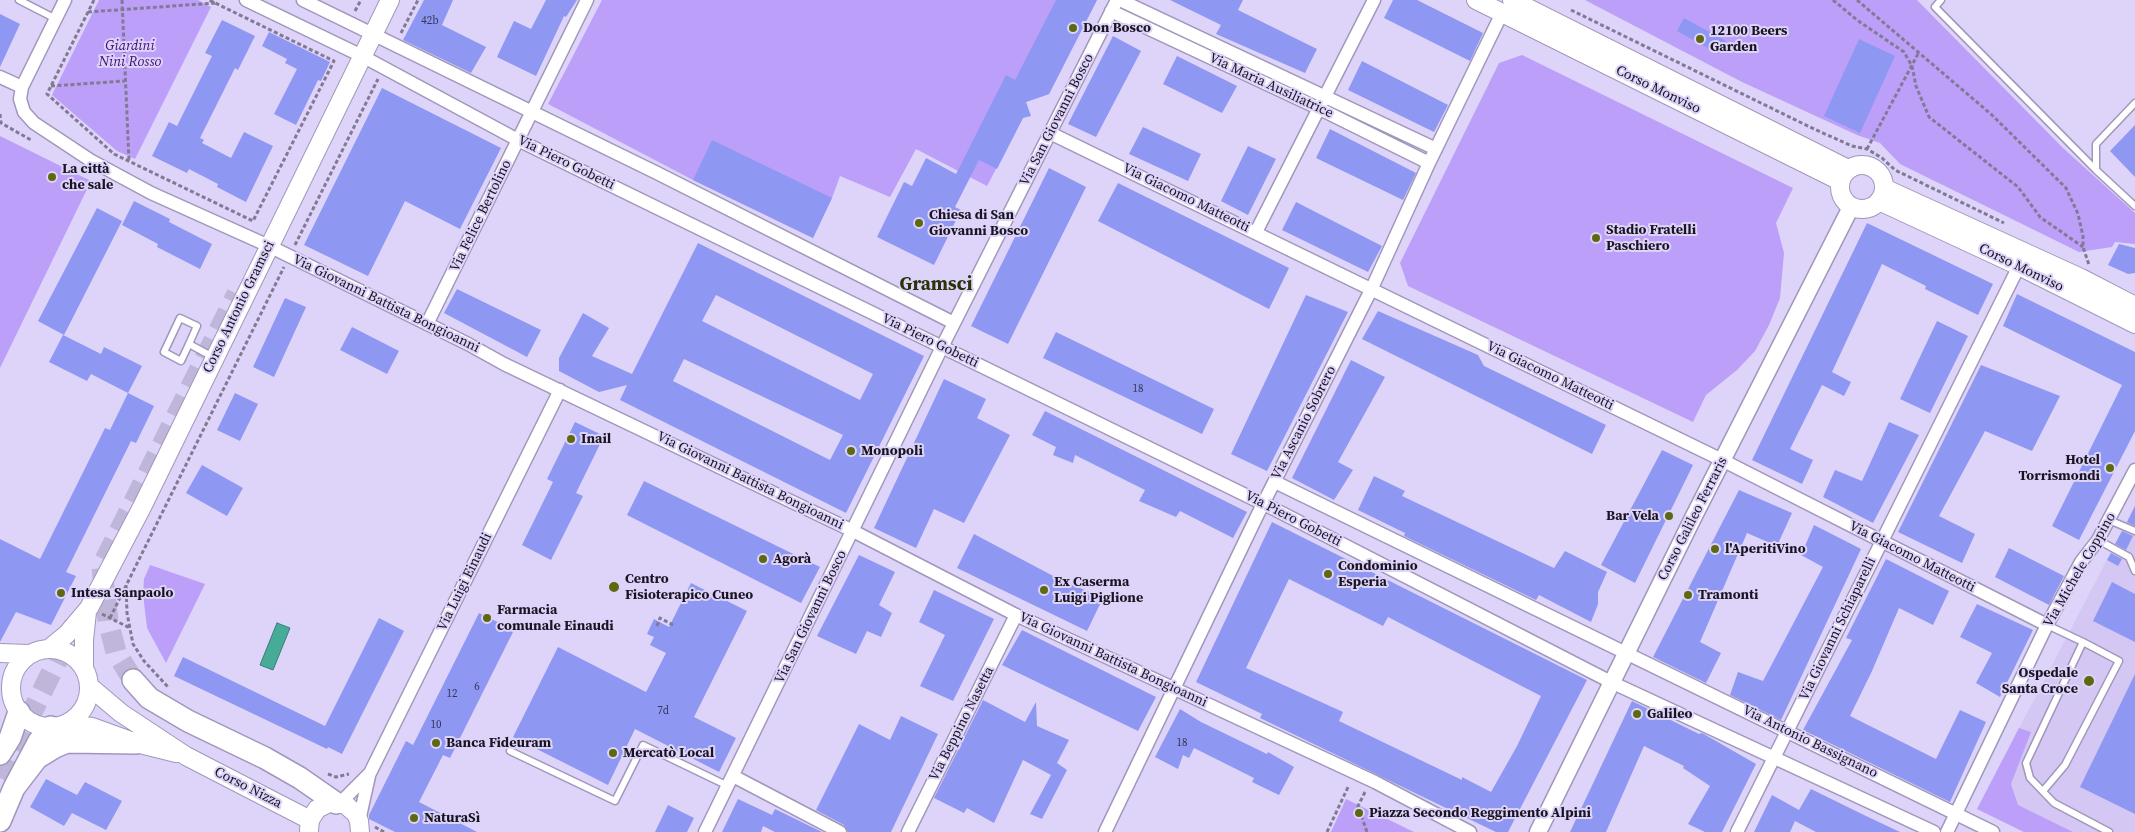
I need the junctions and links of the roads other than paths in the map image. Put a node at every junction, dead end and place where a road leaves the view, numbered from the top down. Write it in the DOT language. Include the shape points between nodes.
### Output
graph roads {
  1 [pos="19,0"];
  2 [pos="65,0"];
  3 [pos="246,0"];
  4 [pos="302,0"];
  5 [pos="390,0"];
  6 [pos="587,0"];
  7 [pos="1374,0"];
  8 [pos="1476,0"];
  9 [pos="1941,0"];
  10 [pos="1116,4"];
  11 [pos="1507,6"];
  12 [pos="56,19"];
  13 [pos="373,34"];
  14 [pos="362,56"];
  15 [pos="0,77"];
  16 [pos="22,88"];
  17 [pos="1321,102"];
  18 [pos="2135,104"];
  19 [pos="532,111"];
  20 [pos="1050,133"];
  21 [pos="518,140"];
  22 [pos="1436,149"];
  23 [pos="1429,163"];
  24 [pos="2096,170"];
  25 [pos="1844,175"];
  26 [pos="1881,194"];
  27 [pos="1852,206"];
  28 [pos="2135,206"];
  29 [pos="1256,232"];
  30 [pos="269,246"];
  31 [pos="2019,266"];
  32 [pos="1372,288"];
  33 [pos="2135,306"];
  34 [pos="954,323"];
  35 [pos="427,324"];
  36 [pos="2135,324"];
  37 [pos="189,344"];
  38 [pos="942,347"];
  39 [pos="214,357"];
  40 [pos="560,390"];
  41 [pos="1722,460"];
  42 [pos="2135,470"];
  43 [pos="1275,482"];
  44 [pos="1264,503"];
  45 [pos="2109,520"];
  46 [pos="853,531"];
  47 [pos="2135,531"];
  48 [pos="2098,540"];
  49 [pos="1880,542"];
  50 [pos="2135,571"];
  51 [pos="87,612"];
  52 [pos="1016,615"];
  53 [pos="2047,625"];
  54 [pos="2083,642"];
  55 [pos="50,648"];
  56 [pos="0,653"];
  57 [pos="29,654"];
  58 [pos="1626,654"];
  59 [pos="84,668"];
  60 [pos="133,680"];
  61 [pos="5,682"];
  62 [pos="1613,683"];
  63 [pos="89,686"];
  64 [pos="1174,688"];
  65 [pos="19,712"];
  66 [pos="58,725"];
  67 [pos="1788,731"];
  68 [pos="136,744"];
  69 [pos="510,751"];
  70 [pos="0,754"];
  71 [pos="186,756"];
  72 [pos="1775,759"];
  73 [pos="370,773"];
  74 [pos="730,781"];
  75 [pos="14,788"];
  76 [pos="2043,791"];
  77 [pos="338,803"];
  78 [pos="1955,814"];
  79 [pos="0,821"];
  80 [pos="309,826"];
  81 [pos="360,826"];
  82 [pos="706,832"];
  83 [pos="840,832"];
  84 [pos="908,832"];
  85 [pos="1105,832"];
  86 [pos="1470,832"];
  87 [pos="1538,832"];
  88 [pos="1737,832"];
  89 [pos="1934,832"];
  90 [pos="1946,832"];
  91 [pos="1993,832"];
  92 [pos="2109,832"];
  1 -- 12 [label="lane"];
  2 -- 12 [label="street"];
  3 -- 14 [label="street, Via Piero Gobetti"];
  4 -- 13 [label="street, Via Piero Gobetti"];
  5 -- 13 [label="main road, Corso Antonio Gramsci"];
  6 -- 19 [label="street, Via Felice Bertolino"];
  7 -- 17 [label="street"];
  8 -- 11 [label="main road, Corso Monviso"];
  9 -- 24 [label="lane" via="1935,7"];
  10 -- 17 [label="street, Via Maria Ausiliatrice"];
  10 -- 20 [label="street, Via San Giovanni Bosco"];
  11 -- 22 [label="street, Via Ascanio Sobrero"];
  11 -- 25 [label="main road, Corso Monviso"];
  12 -- 16 [label="street"];
  13 -- 14 [label="main road, Corso Antonio Gramsci"];
  13 -- 19 [label="street, Via Piero Gobetti"];
  14 -- 21 [label="street, Via Piero Gobetti"];
  14 -- 30 [label="main road, Corso Antonio Gramsci"];
  15 -- 16 [label="street"];
  16 -- 30 [label="street, Via Giovanni Battista Bongioanni" via="20,99 24,112 34,123 90,160 151,193"];
  17 -- 22 [label="street, Via Maria Ausiliatrice"];
  17 -- 23 [label="street, Via Maria Ausiliatrice"];
  17 -- 29 [label="street"];
  18 -- 24 [label="lane" via="2096,144"];
  19 -- 21 [label="street, Via Felice Bertolino"];
  19 -- 34 [label="street, Via Piero Gobetti"];
  20 -- 29 [label="street, Via Giacomo Matteotti"];
  20 -- 34 [label="street, Via San Giovanni Bosco"];
  21 -- 35 [label="street, Via Felice Bertolino"];
  21 -- 38 [label="street, Via Piero Gobetti"];
  22 -- 23 [label="street, Via Ascanio Sobrero"];
  23 -- 32 [label="street, Via Ascanio Sobrero"];
  24 -- 28 [label="lane"];
  25 -- 26 [label="main road" via="1861,164 1875,169 1883,181"];
  25 -- 27 [label="main road" via="1841,196"];
  26 -- 27 [label="main road" via="1874,205 1863,209"];
  26 -- 31 [label="main road, Corso Monviso"];
  26 -- 33 [label="main road, Corso Monviso" via="2072,274"];
  27 -- 41 [label="street, Corso Galileo Ferraris"];
  29 -- 32 [label="street, Via Giacomo Matteotti"];
  30 -- 35 [label="street, Via Giovanni Battista Bongioanni"];
  30 -- 39 [label="main road, Corso Antonio Gramsci"];
  31 -- 36 [label="main road, Corso Monviso"];
  31 -- 49 [label="street, Via Giovanni Schiaparelli"];
  32 -- 41 [label="street, Via Giacomo Matteotti"];
  32 -- 43 [label="street, Via Ascanio Sobrero"];
  34 -- 38 [label="street, Via San Giovanni Bosco"];
  35 -- 40 [label="street, Via Giovanni Battista Bongioanni"];
  37 -- 37 [label="lane" via="181,361 164,352 180,318 197,326"];
  37 -- 39 [label="lane"];
  38 -- 44 [label="street, Via Piero Gobetti"];
  38 -- 46 [label="street, Via San Giovanni Bosco"];
  39 -- 51 [label="main road, Corso Antonio Gramsci"];
  40 -- 46 [label="street, Via Giovanni Battista Bongioanni"];
  40 -- 73 [label="street, Via Luigi Einaudi"];
  41 -- 49 [label="street, Via Giacomo Matteotti"];
  41 -- 58 [label="street, Corso Galileo Ferraris"];
  42 -- 45 [label="street, Via Michele Coppino"];
  43 -- 44 [label="street, Via Ascanio Sobrero"];
  43 -- 58 [label="street, Via Piero Gobetti"];
  44 -- 62 [label="street, Via Piero Gobetti"];
  44 -- 64 [label="street, Via Ascanio Sobrero"];
  45 -- 47 [label="lane"];
  45 -- 48 [label="street, Via Michele Coppino"];
  46 -- 52 [label="street, Via Giovanni Battista Bongioanni"];
  46 -- 74 [label="street, Via San Giovanni Bosco"];
  48 -- 50 [label="lane" via="2129,557"];
  48 -- 53 [label="street, Via Michele Coppino" via="2081,562"];
  49 -- 53 [label="street, Via Giacomo Matteotti"];
  49 -- 67 [label="street, Via Giovanni Schiaparelli"];
  51 -- 55 [label="main road, Corso Antonio Gramsci"];
  51 -- 59 [label="main road, Corso Antonio Gramsci"];
  52 -- 64 [label="street, Via Giovanni Battista Bongioanni"];
  52 -- 84 [label="street, Via Beppino Nasetta"];
  53 -- 54 [label="lane"];
  53 -- 78 [label="street, Via Michele Coppino"];
  54 -- 76 [label="lane" via="2026,762 2030,778"];
  54 -- 76 [label="lane" via="2119,660 2065,765"];
  55 -- 57 [label="main road"];
  55 -- 59 [label="main road" via="70,653"];
  56 -- 57 [label="main road"];
  57 -- 61 [label="main road"];
  58 -- 62 [label="street, Corso Galileo Ferraris"];
  58 -- 67 [label="street, Via Antonio Bassignano"];
  59 -- 63 [label="main road"];
  60 -- 77 [label="highway" via="149,698 188,721 265,758"];
  61 -- 65 [label="main road"];
  62 -- 72 [label="street, Via Antonio Bassignano"];
  62 -- 87 [label="street, Corso Galileo Ferraris"];
  63 -- 66 [label="main road" via="83,709 75,718"];
  63 -- 71 [label="main road, Corso Nizza" via="121,713"];
  64 -- 85 [label="street, Via Ascanio Sobrero"];
  64 -- 86 [label="street, Via Giovanni Battista Bongioanni" via="1371,781"];
  65 -- 66 [label="main road" via="39,725"];
  65 -- 70 [label="highway" via="10,738"];
  66 -- 68 [label="main road, Corso Nizza" via="92,727"];
  66 -- 75 [label="highway" via="39,741"];
  67 -- 72 [label="street, Via Giovanni Schiaparelli"];
  67 -- 78 [label="street, Via Antonio Bassignano"];
  68 -- 71 [label="main road, Corso Nizza"];
  68 -- 75 [label="highway" via="68,742 37,758"];
  69 -- 74 [label="lane" via="615,801 643,746"];
  71 -- 80 [label="main road, Corso Nizza"];
  72 -- 88 [label="street, Via Giovanni Schiaparelli"];
  72 -- 89 [label="street, Via Antonio Bassignano"];
  73 -- 77 [label="street, Via Luigi Einaudi"];
  73 -- 81 [label="street, Via Luigi Einaudi"];
  74 -- 82 [label="street, Via San Giovanni Bosco"];
  74 -- 83 [label="street"];
  75 -- 79 [label="highway"];
  76 -- 92 [label="lane" via="2054,803"];
  77 -- 80 [label="main road" via="323,805 313,814"];
  77 -- 81 [label="main road" via="352,809"];
  78 -- 90 [label="street, Via Michele Coppino"];
  78 -- 91 [label="street, Via Antonio Bassignano"];
}
